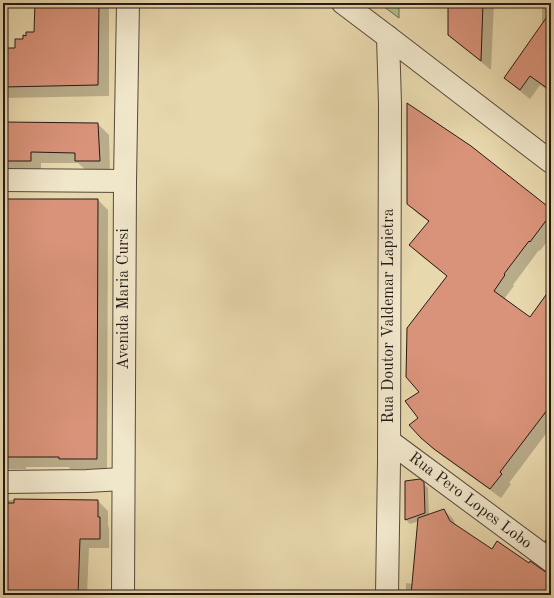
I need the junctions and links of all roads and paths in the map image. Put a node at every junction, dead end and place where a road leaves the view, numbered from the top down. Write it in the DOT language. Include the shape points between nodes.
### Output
graph roads {
  1 [pos="128,3"];
  2 [pos="343,3"];
  3 [pos="388,37"];
  4 [pos="551,162"];
  5 [pos="3,180"];
  6 [pos="125,181"];
  7 [pos="389,440"];
  8 [pos="123,479"];
  9 [pos="3,482"];
  10 [pos="551,561"];
  11 [pos="123,595"];
  12 [pos="387,595"];
  1 -- 6 [label="street, Avenida Maria Cursi"];
  2 -- 3 [label="street"];
  3 -- 4 [label="street"];
  3 -- 7 [label="street, Rua Doutor Valdemar Lapietra"];
  5 -- 6 [label="street"];
  6 -- 8 [label="street, Avenida Maria Cursi"];
  7 -- 10 [label="street, Rua Pero Lopes Lobo"];
  7 -- 12 [label="street, Rua Doutor Valdemar Lapietra"];
  8 -- 9 [label="street"];
  8 -- 11 [label="street, Avenida Maria Cursi"];
}
